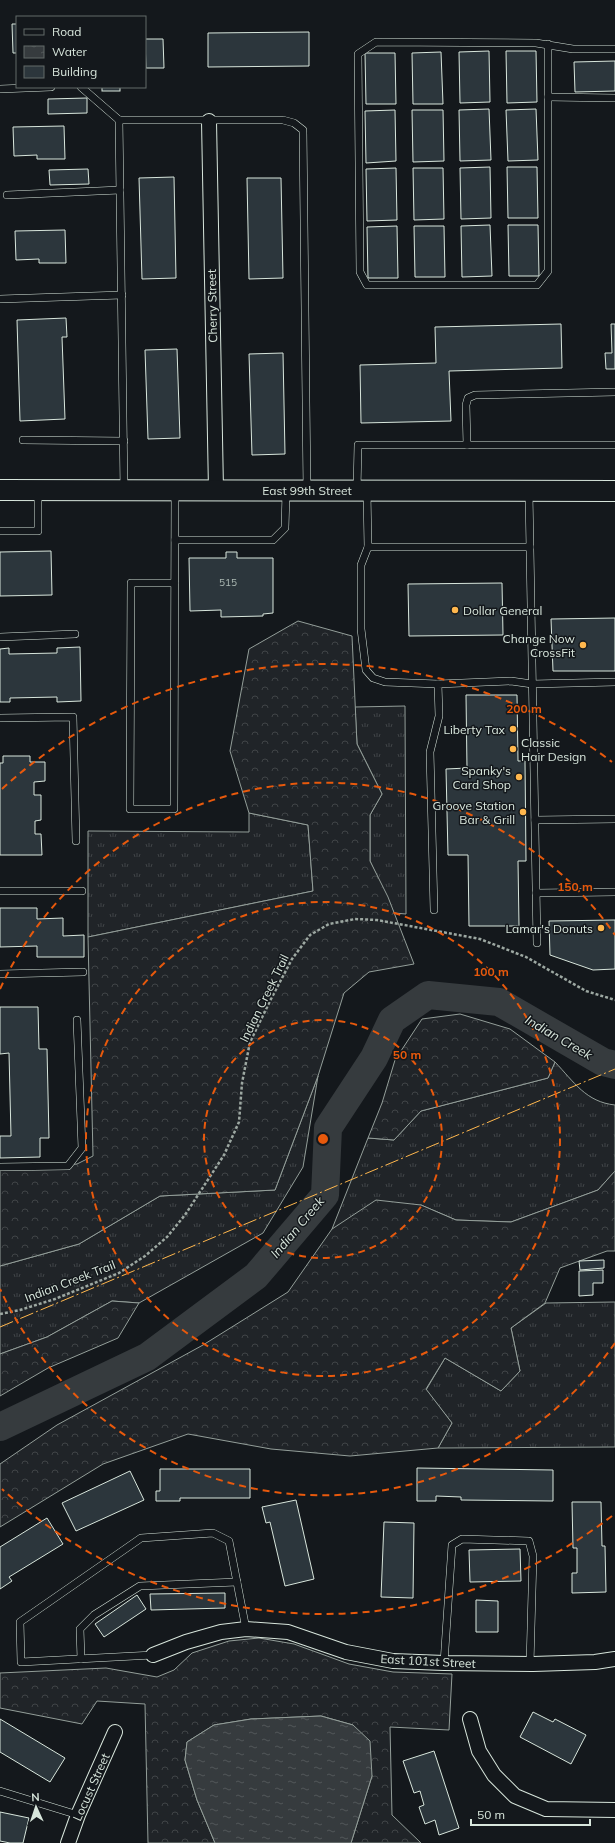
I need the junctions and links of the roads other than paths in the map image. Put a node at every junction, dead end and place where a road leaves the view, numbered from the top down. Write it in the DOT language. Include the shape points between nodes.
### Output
graph roads {
  1 [pos="548,44"];
  2 [pos="615,49"];
  3 [pos="26,88"];
  4 [pos="82,88"];
  5 [pos="0,89"];
  6 [pos="548,97"];
  7 [pos="615,98"];
  8 [pos="119,120"];
  9 [pos="209,121"];
  10 [pos="120,190"];
  11 [pos="7,194"];
  12 [pos="122,295"];
  13 [pos="0,299"];
  14 [pos="615,392"];
  15 [pos="23,440"];
  16 [pos="124,441"];
  17 [pos="467,445"];
  18 [pos="615,445"];
  19 [pos="0,490"];
  20 [pos="38,490"];
  21 [pos="124,490"];
  22 [pos="175,490"];
  23 [pos="216,490"];
  24 [pos="286,490"];
  25 [pos="307,490"];
  26 [pos="362,490"];
  27 [pos="528,491"];
  28 [pos="615,491"];
  29 [pos="0,531"];
  30 [pos="175,540"];
  31 [pos="368,547"];
  32 [pos="530,547"];
  33 [pos="175,583"];
  34 [pos="75,634"];
  35 [pos="0,637"];
  36 [pos="615,682"];
  37 [pos="438,684"];
  38 [pos="532,684"];
  39 [pos="0,718"];
  40 [pos="615,819"];
  41 [pos="535,820"];
  42 [pos="76,841"];
  43 [pos="0,891"];
  44 [pos="82,891"];
  45 [pos="615,892"];
  46 [pos="536,893"];
  47 [pos="434,910"];
  48 [pos="537,943"];
  49 [pos="83,972"];
  50 [pos="0,974"];
  51 [pos="77,1020"];
  52 [pos="0,1167"];
  53 [pos="237,1582"];
  54 [pos="246,1629"];
  55 [pos="153,1655"];
  56 [pos="81,1659"];
  57 [pos="615,1659"];
  58 [pos="444,1663"];
  59 [pos="530,1664"];
  60 [pos="470,1719"];
  61 [pos="115,1732"];
  62 [pos="0,1791"];
  63 [pos="615,1810"];
  64 [pos="78,1815"];
  65 [pos="68,1843"];
  1 -- 2 [label="lane" via="573,49"];
  1 -- 6 [label="lane"];
  1 -- 6 [label="lane" via="376,42 358,54 360,272 367,285 537,284 548,271"];
  3 -- 5 [label="lane"];
  4 -- 8 [label="lane"];
  6 -- 7 [label="lane"];
  8 -- 9 [label="lane"];
  8 -- 10 [label="lane"];
  9 -- 23 [label="street, Cherry Street"];
  9 -- 25 [label="lane" via="283,120 294,123 303,130"];
  10 -- 11 [label="lane"];
  10 -- 12 [label="lane"];
  12 -- 13 [label="lane"];
  12 -- 16 [label="lane"];
  14 -- 17 [label="lane" via="475,395 468,398 466,405"];
  15 -- 16 [label="lane"];
  16 -- 21 [label="lane"];
  17 -- 18 [label="lane"];
  17 -- 26 [label="lane" via="358,445"];
  19 -- 20 [label="street, East 99th Street"];
  20 -- 21 [label="street, East 99th Street"];
  20 -- 29 [label="lane" via="38,531"];
  21 -- 22 [label="street, East 99th Street"];
  22 -- 23 [label="street, East 99th Street"];
  22 -- 30 [label="lane"];
  23 -- 24 [label="street, East 99th Street"];
  24 -- 25 [label="street, East 99th Street"];
  24 -- 30 [label="lane" via="285,528 273,540"];
  25 -- 26 [label="street, East 99th Street"];
  26 -- 27 [label="street, East 99th Street"];
  26 -- 31 [label="lane"];
  27 -- 28 [label="street, East 99th Street"];
  27 -- 32 [label="lane"];
  30 -- 33 [label="lane"];
  31 -- 32 [label="lane"];
  31 -- 37 [label="lane" via="360,565 361,630 366,670 373,678 385,682"];
  32 -- 38 [label="lane"];
  33 -- 33 [label="lane" via="174,809 130,809 131,583"];
  34 -- 35 [label="lane"];
  36 -- 38 [label="lane"];
  37 -- 38 [label="lane" via="511,681"];
  37 -- 47 [label="lane" via="439,716 430,752"];
  38 -- 41 [label="lane"];
  39 -- 42 [label="lane" via="73,717"];
  40 -- 41 [label="lane"];
  41 -- 46 [label="lane"];
  43 -- 44 [label="lane"];
  45 -- 46 [label="lane"];
  46 -- 48 [label="lane"];
  49 -- 50 [label="lane"];
  51 -- 52 [label="lane" via="82,1148 68,1166"];
  53 -- 54 [label="lane"];
  53 -- 56 [label="lane" via="140,1586 94,1615 80,1629"];
  53 -- 56 [label="lane" via="229,1541 213,1533 141,1538 20,1622 21,1662"];
  54 -- 55 [label="street, East 101st Street" via="221,1632"];
  54 -- 58 [label="street, East 101st Street" via="288,1632 346,1652 393,1661"];
  55 -- 56 [label="lane"];
  57 -- 59 [label="street, East 101st Street"];
  58 -- 59 [label="street, East 101st Street"];
  58 -- 59 [label="lane" via="452,1545 462,1539 529,1542 533,1556"];
  60 -- 63 [label="street" via="479,1751 494,1774 516,1796 546,1809"];
  61 -- 64 [label="street, Locust Street"];
  62 -- 64 [label="lane"];
  64 -- 65 [label="street, Locust Street"];
}
